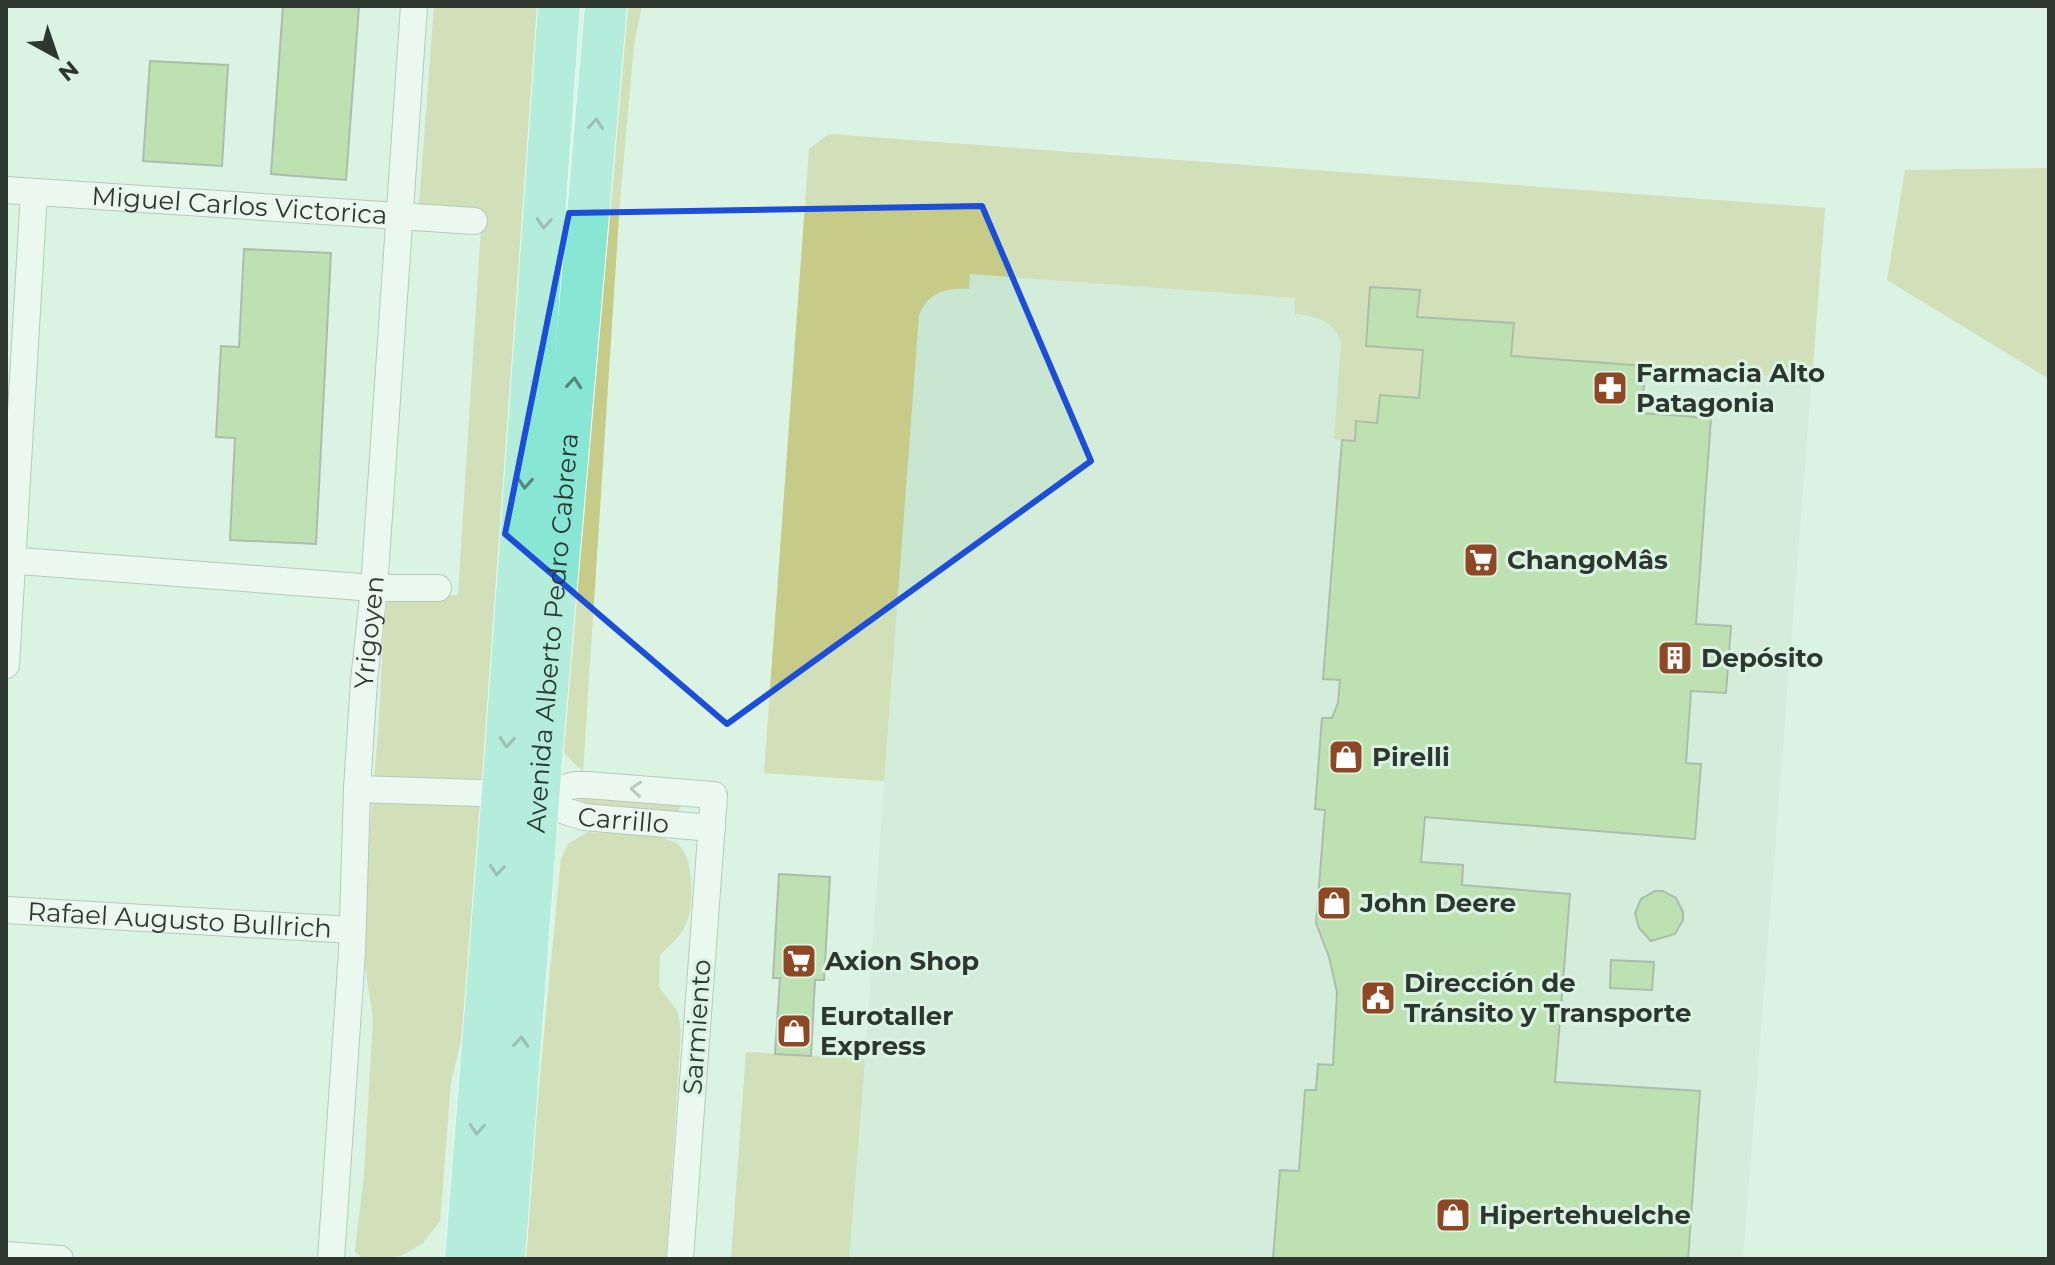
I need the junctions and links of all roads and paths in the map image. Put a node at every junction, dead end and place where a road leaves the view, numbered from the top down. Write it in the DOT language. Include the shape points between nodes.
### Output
graph roads {
  1 [pos="414,6"];
  2 [pos="559,6"];
  3 [pos="606,6"];
  4 [pos="6,190"];
  5 [pos="34,192"];
  6 [pos="399,215"];
  7 [pos="474,221"];
  8 [pos="10,560"];
  9 [pos="374,588"];
  10 [pos="438,588"];
  11 [pos="6,665"];
  12 [pos="357,789"];
  13 [pos="521,794"];
  14 [pos="714,795"];
  15 [pos="712,828"];
  16 [pos="6,910"];
  17 [pos="352,930"];
  18 [pos="6,1255"];
  19 [pos="60,1259"];
  20 [pos="331,1259"];
  21 [pos="466,1259"];
  22 [pos="504,1259"];
  23 [pos="680,1259"];
  1 -- 6 [label="street, Yrigoyen"];
  2 -- 13 [label="main road, Avenida Alberto Pedro Cabrera, one-way"];
  13 -- 3 [label="main road, Avenida Alberto Pedro Cabrera, one-way"];
  4 -- 5 [label="street, Miguel Carlos Victorica"];
  5 -- 6 [label="street, Miguel Carlos Victorica"];
  5 -- 8 [label="street"];
  6 -- 7 [label="street, Miguel Carlos Victorica"];
  6 -- 9 [label="street, Yrigoyen"];
  8 -- 9 [label="street"];
  8 -- 11 [label="street"];
  9 -- 10 [label="street"];
  9 -- 12 [label="street, Yrigoyen"];
  12 -- 13 [label="street"];
  12 -- 17 [label="street, Yrigoyen"];
  14 -- 13 [label="street, Carrillo, one-way" via="587,785"];
  13 -- 15 [label="street, Carrillo" via="584,817"];
  13 -- 21 [label="main road, Avenida Alberto Pedro Cabrera, one-way"];
  22 -- 13 [label="main road, Avenida Alberto Pedro Cabrera, one-way"];
  14 -- 15 [label="street, Sarmiento"];
  15 -- 23 [label="street, Sarmiento"];
  16 -- 17 [label="street, Rafael Augusto Bullrich"];
  17 -- 20 [label="street, Yrigoyen"];
  18 -- 19 [label="street"];
}
